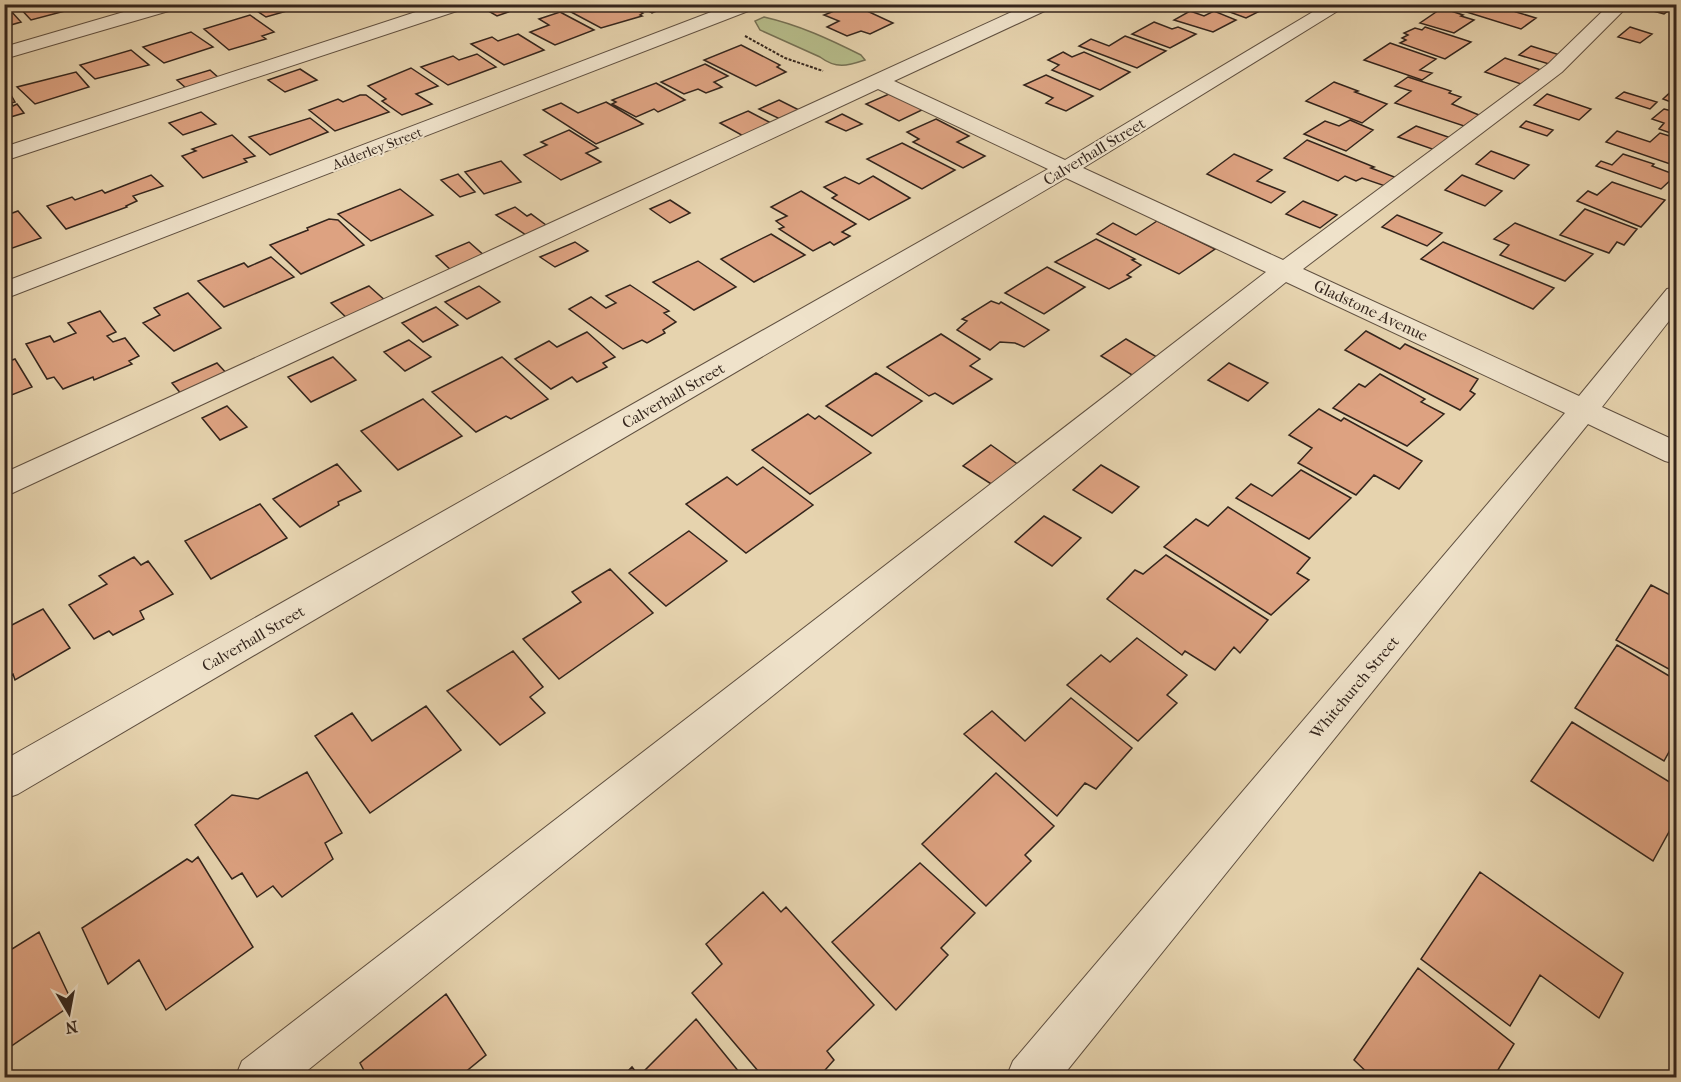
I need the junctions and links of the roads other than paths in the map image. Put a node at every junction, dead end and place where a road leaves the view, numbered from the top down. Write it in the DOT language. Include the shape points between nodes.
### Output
graph roads {
  1 [pos="173,4"];
  2 [pos="460,4"];
  3 [pos="750,4"];
  4 [pos="1045,4"];
  5 [pos="1340,4"];
  6 [pos="1621,4"];
  7 [pos="715,9"];
  8 [pos="4,53"];
  9 [pos="879,82"];
  10 [pos="4,154"];
  11 [pos="1065,169"];
  12 [pos="1285,270"];
  13 [pos="4,291"];
  14 [pos="1677,295"];
  15 [pos="1584,410"];
  16 [pos="1677,453"];
  17 [pos="4,486"];
  18 [pos="4,781"];
  19 [pos="260,1077"];
  20 [pos="1030,1077"];
  1 -- 8 [label="street"];
  2 -- 10 [label="street"];
  3 -- 7 [label="street, Adderley Street"];
  4 -- 9 [label="street"];
  5 -- 11 [label="street, Calverhall Street"];
  6 -- 12 [label="street" via="1555,68"];
  7 -- 13 [label="street, Adderley Street"];
  9 -- 11 [label="street, Gladstone Avenue"];
  9 -- 17 [label="street"];
  11 -- 12 [label="street, Gladstone Avenue"];
  11 -- 18 [label="street, Calverhall Street"];
  12 -- 15 [label="street, Gladstone Avenue"];
  12 -- 19 [label="street"];
  14 -- 15 [label="street, Whitchurch Street"];
  15 -- 16 [label="street, Gladstone Avenue"];
  15 -- 20 [label="street, Whitchurch Street"];
}
